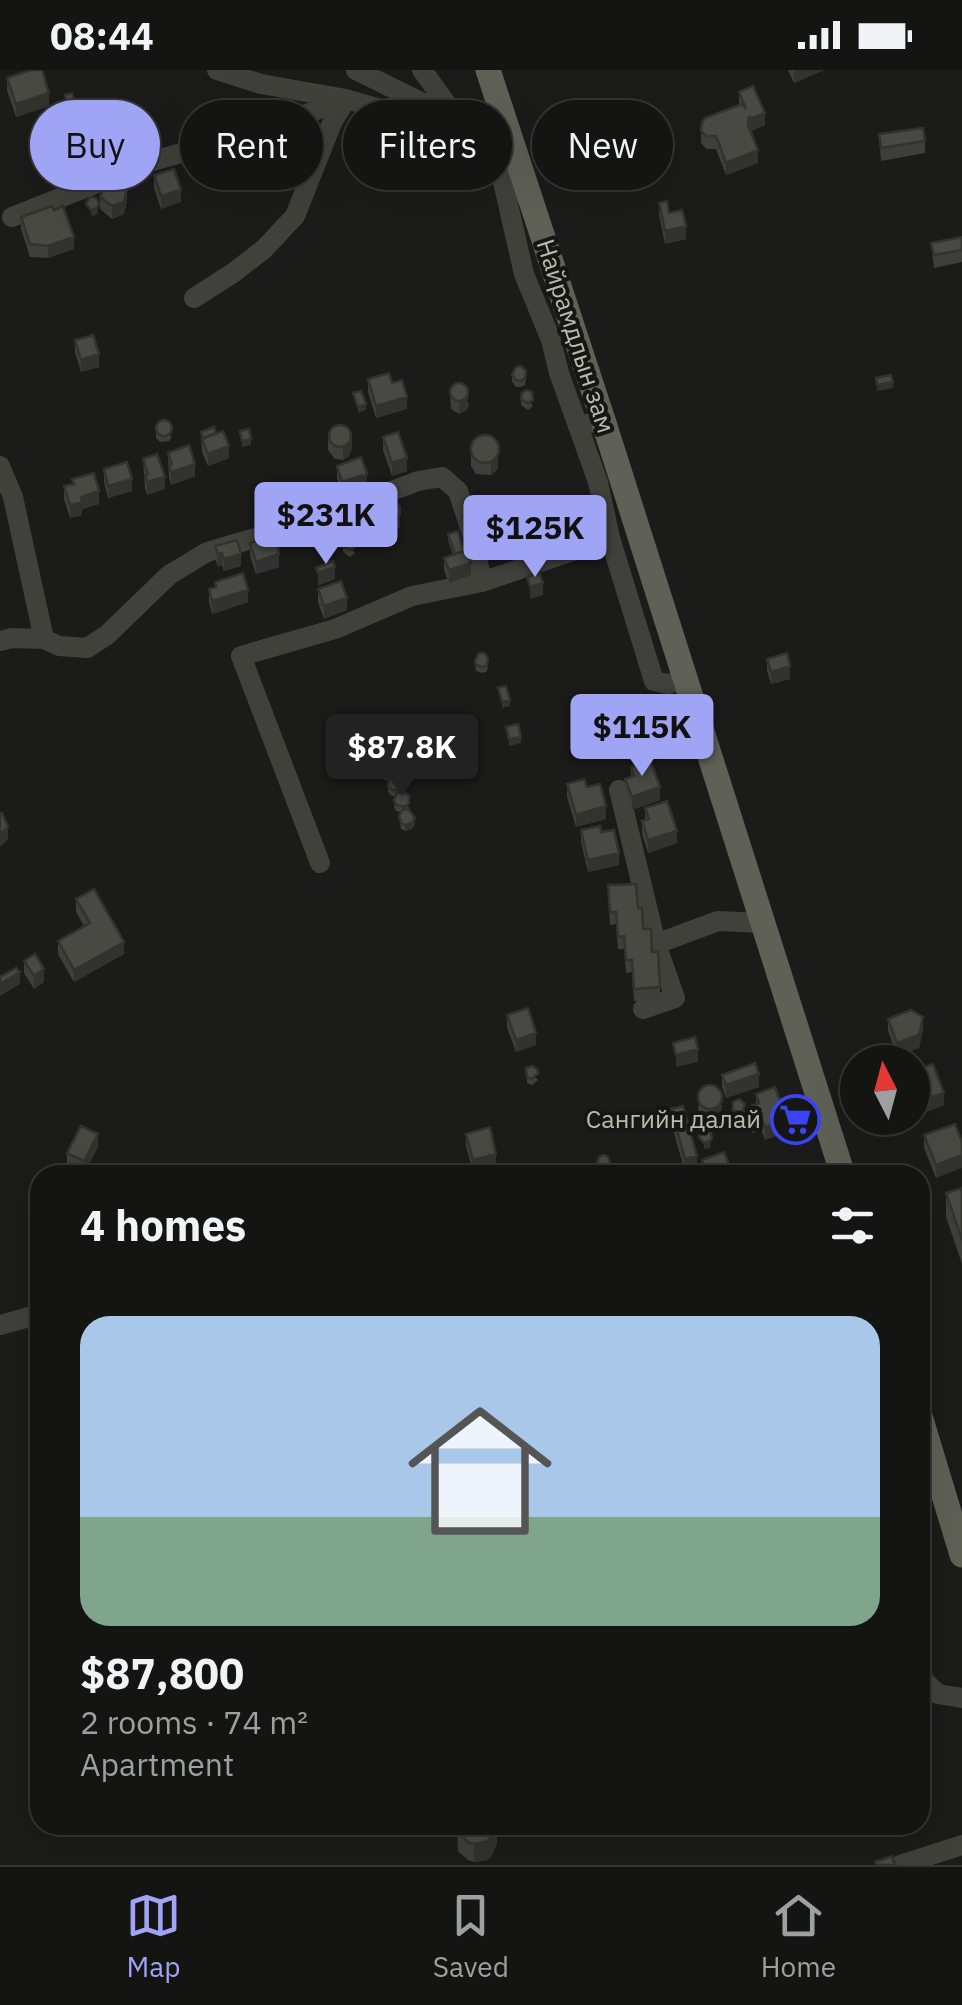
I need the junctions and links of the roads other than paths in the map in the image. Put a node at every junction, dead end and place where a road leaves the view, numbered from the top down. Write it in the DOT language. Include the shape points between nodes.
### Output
graph roads {
  1 [pos="217,70"];
  2 [pos="356,70"];
  3 [pos="422,70"];
  4 [pos="488,70"];
  5 [pos="346,99"];
  6 [pos="349,100"];
  7 [pos="416,100"];
  8 [pos="445,100"];
  9 [pos="494,100"];
  10 [pos="512,172"];
  11 [pos="12,217"];
  12 [pos="194,298"];
  13 [pos="591,423"];
  14 [pos="0,466"];
  15 [pos="6,505"];
  16 [pos="610,538"];
  17 [pos="482,582"];
  18 [pos="44,639"];
  19 [pos="0,642"];
  20 [pos="686,680"];
  21 [pos="619,790"];
  22 [pos="320,862"];
  23 [pos="763,923"];
  24 [pos="656,944"];
  25 [pos="643,1008"];
  26 [pos="841,1165"];
  27 [pos="30,1317"];
  28 [pos="0,1325"];
  29 [pos="930,1449"];
  30 [pos="962,1555"];
  31 [pos="930,1686"];
  32 [pos="962,1698"];
  33 [pos="962,1845"];
  34 [pos="900,1865"];
  1 -- 5 [label="street"];
  2 -- 7 [label="street"];
  3 -- 8 [label="street"];
  4 -- 9 [label="main road, Найрамдлын зам"];
  5 -- 6 [label="street"];
  5 -- 11 [label="street" via="154,160"];
  5 -- 12 [label="street" via="294,216 264,249"];
  10 -- 13 [label="main road, Найрамдлын зам"];
  13 -- 16 [label="street"];
  13 -- 20 [label="main road, Найрамдлын зам"];
  14 -- 15 [label="street"];
  15 -- 18 [label="street"];
  16 -- 17 [label="street"];
  16 -- 20 [label="street" via="654,681"];
  17 -- 18 [label="street" via="458,491 442,477 207,552 169,575 87,648"];
  17 -- 22 [label="street" via="412,596 335,630 241,656"];
  18 -- 19 [label="street"];
  20 -- 23 [label="main road, Найрамдлын зам"];
  21 -- 24 [label="street"];
  23 -- 24 [label="street" via="718,921"];
  23 -- 26 [label="main road, Найрамдлын зам"];
  24 -- 25 [label="street" via="675,998"];
  27 -- 28 [label="street"];
  29 -- 30 [label="main road"];
  31 -- 32 [label="street"];
  33 -- 34 [label="street"];
}
